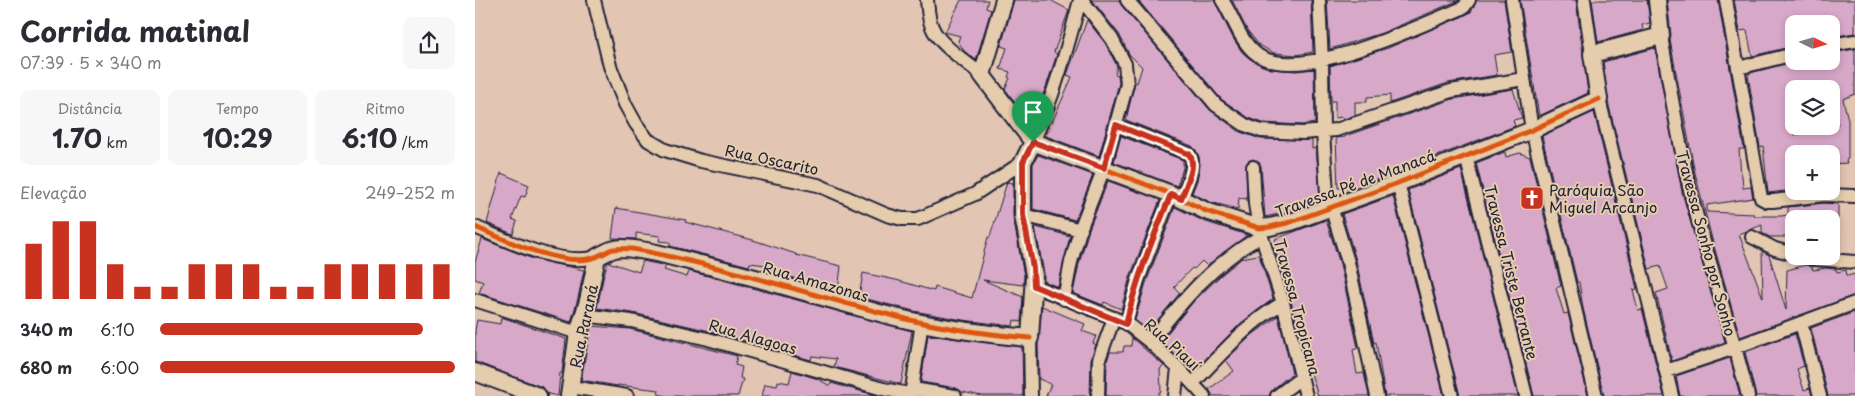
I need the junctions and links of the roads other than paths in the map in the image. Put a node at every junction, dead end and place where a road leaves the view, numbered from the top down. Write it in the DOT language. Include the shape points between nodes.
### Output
graph roads {
  1 [pos="594,0"];
  2 [pos="927,0"];
  3 [pos="1005,0"];
  4 [pos="1081,0"];
  5 [pos="1127,0"];
  6 [pos="1222,0"];
  7 [pos="1319,0"];
  8 [pos="1469,0"];
  9 [pos="1512,0"];
  10 [pos="1584,0"];
  11 [pos="1657,0"];
  12 [pos="1726,0"];
  13 [pos="1661,36"];
  14 [pos="1855,41"];
  15 [pos="1840,44"];
  16 [pos="1592,54"];
  17 [pos="1785,56"];
  18 [pos="1322,61"];
  19 [pos="1738,68"];
  20 [pos="982,75"];
  21 [pos="1524,78"];
  22 [pos="1599,99"];
  23 [pos="1116,125"];
  24 [pos="1532,130"];
  25 [pos="1323,132"];
  26 [pos="1033,142"];
  27 [pos="1466,156"];
  28 [pos="1023,162"];
  29 [pos="1253,167"];
  30 [pos="1104,168"];
  31 [pos="1399,183"];
  32 [pos="1176,196"];
  33 [pos="1855,196"];
  34 [pos="1331,207"];
  35 [pos="1023,215"];
  36 [pos="475,227"];
  37 [pos="1081,230"];
  38 [pos="1261,232"];
  39 [pos="1752,238"];
  40 [pos="1785,251"];
  41 [pos="597,257"];
  42 [pos="1840,261"];
  43 [pos="1855,262"];
  44 [pos="1034,286"];
  45 [pos="1064,299"];
  46 [pos="475,300"];
  47 [pos="1283,303"];
  48 [pos="1855,303"];
  49 [pos="584,315"];
  50 [pos="1114,318"];
  51 [pos="922,322"];
  52 [pos="1801,323"];
  53 [pos="1126,324"];
  54 [pos="578,332"];
  55 [pos="1030,338"];
  56 [pos="1150,342"];
  57 [pos="1736,347"];
  58 [pos="1178,368"];
  59 [pos="1666,371"];
  60 [pos="475,372"];
  61 [pos="1301,378"];
  62 [pos="1193,383"];
  63 [pos="570,391"];
  64 [pos="911,394"];
  65 [pos="537,396"];
  66 [pos="627,396"];
  67 [pos="955,396"];
  68 [pos="1031,396"];
  69 [pos="1098,396"];
  70 [pos="1175,396"];
  71 [pos="1204,396"];
  72 [pos="1277,396"];
  73 [pos="1306,396"];
  74 [pos="1377,396"];
  75 [pos="1452,396"];
  76 [pos="1526,396"];
  77 [pos="1596,396"];
  78 [pos="1672,396"];
  79 [pos="1748,396"];
  80 [pos="1820,396"];
  1 -- 28 [label="street, Rua Oscarito" via="610,66 625,104 648,140 665,150 701,161 818,185 902,219 917,219 975,194"];
  2 -- 20 [label="street" via="932,29"];
  3 -- 20 [label="street"];
  4 -- 23 [label="street" via="1109,35 1125,64 1127,84"];
  4 -- 26 [label="street" via="1046,115"];
  5 -- 25 [label="street" via="1216,105 1231,116 1261,131"];
  6 -- 18 [label="street" via="1245,41 1263,59 1291,63"];
  7 -- 18 [label="street"];
  8 -- 18 [label="street" via="1458,10 1348,54"];
  9 -- 21 [label="street"];
  10 -- 16 [label="street"];
  11 -- 13 [label="street, Travessa Sonho por Sonho"];
  12 -- 19 [label="street"];
  13 -- 16 [label="street"];
  13 -- 57 [label="street, Travessa Sonho por Sonho" via="1691,192"];
  14 -- 15 [label="street"];
  16 -- 22 [label="street"];
  17 -- 19 [label="street"];
  18 -- 25 [label="street"];
  19 -- 33 [label="street" via="1761,198 1773,201 1824,195"];
  20 -- 26 [label="street"];
  21 -- 24 [label="street"];
  21 -- 25 [label="street" via="1451,91 1348,127"];
  22 -- 24 [label="street, Travessa Pé de Manacá"];
  22 -- 59 [label="street"];
  23 -- 30 [label="street"];
  23 -- 32 [label="street" via="1189,154 1193,165"];
  24 -- 27 [label="street, Travessa Pé de Manacá"];
  24 -- 77 [label="street"];
  25 -- 34 [label="street" via="1325,181"];
  26 -- 28 [label="street"];
  26 -- 30 [label="street, Travessa Pé de Manacá"];
  27 -- 31 [label="street, Travessa Pé de Manacá"];
  27 -- 76 [label="street, Travessa Triste Berrante"];
  28 -- 35 [label="street"];
  29 -- 38 [label="street, Travessa Tropicana" via="1255,204"];
  30 -- 32 [label="street, Travessa Pé de Manacá"];
  30 -- 37 [label="street"];
  31 -- 34 [label="street, Travessa Pé de Manacá"];
  31 -- 75 [label="street"];
  32 -- 38 [label="street, Travessa Pé de Manacá"];
  32 -- 53 [label="street" via="1138,280"];
  34 -- 38 [label="street, Travessa Pé de Manacá"];
  34 -- 74 [label="street" via="1348,262"];
  35 -- 37 [label="street"];
  35 -- 44 [label="street"];
  36 -- 41 [label="street" via="531,250 571,259"];
  37 -- 45 [label="street"];
  38 -- 47 [label="street, Travessa Tropicana"];
  38 -- 56 [label="street" via="1195,287"];
  39 -- 40 [label="street"];
  41 -- 49 [label="street, Rua Paraná"];
  41 -- 51 [label="street, Rua Amazonas" via="621,248 656,254 753,276 831,300"];
  42 -- 43 [label="street"];
  44 -- 45 [label="street, Rua Piauí"];
  44 -- 55 [label="street"];
  45 -- 50 [label="street, Rua Piauí"];
  46 -- 54 [label="street"];
  47 -- 61 [label="street, Travessa Tropicana"];
  47 -- 62 [label="street" via="1249,328"];
  48 -- 52 [label="street"];
  49 -- 54 [label="street, Rua Paraná"];
  49 -- 64 [label="street, Rua Alagoas" via="631,321 708,339"];
  50 -- 53 [label="street, Rua Piauí"];
  50 -- 69 [label="street" via="1099,359"];
  51 -- 55 [label="street, Rua Amazonas"];
  51 -- 64 [label="street"];
  52 -- 57 [label="street"];
  52 -- 80 [label="street"];
  53 -- 56 [label="street, Rua Piauí"];
  54 -- 63 [label="street, Rua Paraná"];
  55 -- 68 [label="street"];
  56 -- 58 [label="street, Rua Piauí"];
  57 -- 59 [label="street"];
  57 -- 79 [label="street, Travessa Sonho por Sonho"];
  58 -- 62 [label="street, Rua Piauí"];
  58 -- 70 [label="street"];
  59 -- 78 [label="street"];
  60 -- 65 [label="street"];
  61 -- 72 [label="street"];
  61 -- 73 [label="street, Travessa Tropicana"];
  62 -- 71 [label="street, Rua Piauí"];
  63 -- 66 [label="street"];
  64 -- 67 [label="street, Rua Alagoas" via="919,390"];
}
